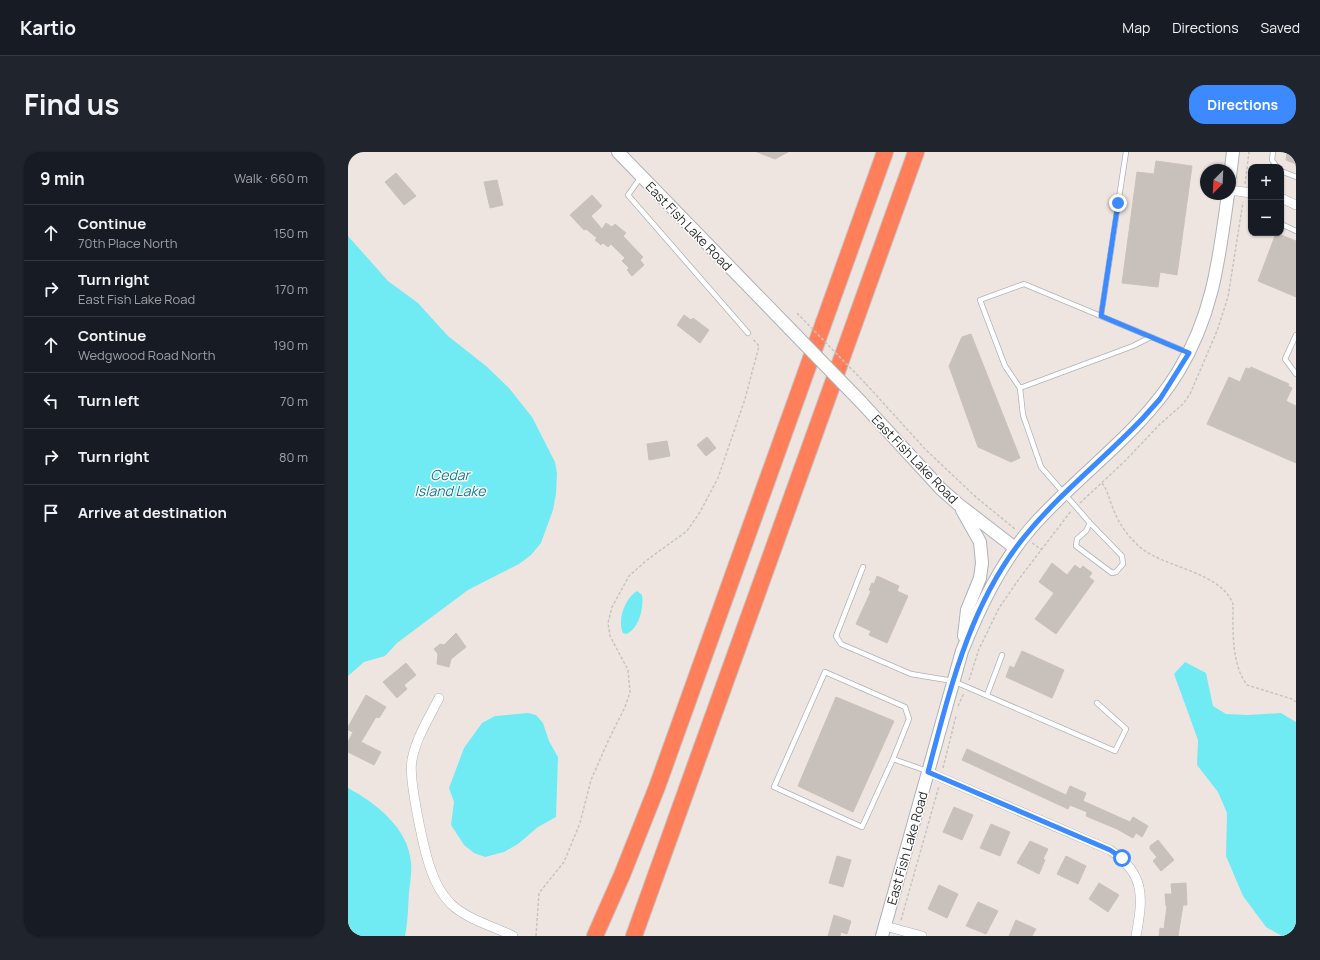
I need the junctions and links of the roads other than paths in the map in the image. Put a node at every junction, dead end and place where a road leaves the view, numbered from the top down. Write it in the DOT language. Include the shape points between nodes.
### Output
graph roads {
  1 [pos="618,152"];
  2 [pos="885,152"];
  3 [pos="916,152"];
  4 [pos="1126,152"];
  5 [pos="1233,152"];
  6 [pos="1273,152"];
  7 [pos="1232,164"];
  8 [pos="1275,164"];
  9 [pos="1284,172"];
  10 [pos="641,177"];
  11 [pos="1296,177"];
  12 [pos="1236,191"];
  13 [pos="1248,193"];
  14 [pos="1284,199"];
  15 [pos="1227,200"];
  16 [pos="1296,205"];
  17 [pos="1284,225"];
  18 [pos="1296,231"];
  19 [pos="1101,316"];
  20 [pos="748,333"];
  21 [pos="1296,335"];
  22 [pos="1151,337"];
  23 [pos="1189,353"];
  24 [pos="1296,374"];
  25 [pos="1020,388"];
  26 [pos="1065,494"];
  27 [pos="958,504"];
  28 [pos="1090,523"];
  29 [pos="1015,548"];
  30 [pos="863,567"];
  31 [pos="962,651"];
  32 [pos="1002,655"];
  33 [pos="953,681"];
  34 [pos="987,695"];
  35 [pos="439,698"];
  36 [pos="1097,703"];
  37 [pos="893,759"];
  38 [pos="928,772"];
  39 [pos="884,931"];
  40 [pos="513,936"];
  41 [pos="595,936"];
  42 [pos="634,936"];
  43 [pos="922,936"];
  44 [pos="1136,936"];
  1 -- 10 [label="street, East Fish Lake Road"];
  2 -- 41 [label="highway" via="657,787"];
  3 -- 42 [label="highway"];
  4 -- 19 [label="lane"];
  5 -- 7 [label="street"];
  6 -- 8 [label="lane" via="1272,160"];
  9 -- 11 [label="lane"];
  10 -- 20 [label="lane" via="628,195"];
  10 -- 27 [label="street, East Fish Lake Road, bridge"];
  12 -- 13 [label="street"];
  14 -- 16 [label="street"];
  15 -- 23 [label="street" via="1214,285"];
  17 -- 18 [label="lane"];
  19 -- 22 [label="lane"];
  19 -- 25 [label="lane" via="1024,284 980,300 1005,366"];
  21 -- 24 [label="lane" via="1285,359"];
  22 -- 23 [label="lane"];
  22 -- 25 [label="lane"];
  23 -- 26 [label="street" via="1160,399"];
  25 -- 26 [label="lane" via="1023,415 1041,467"];
  26 -- 28 [label="lane"];
  26 -- 29 [label="street"];
  27 -- 29 [label="street, East Fish Lake Road"];
  27 -- 31 [label="street" via="980,542 982,564 980,578 967,610"];
  28 -- 28 [label="lane" via="1077,540 1076,546 1112,573 1116,572 1123,564 1122,556"];
  29 -- 31 [label="street, East Fish Lake Road" via="984,600"];
  30 -- 33 [label="lane" via="836,636 841,644 911,674"];
  31 -- 33 [label="street, East Fish Lake Road"];
  32 -- 34 [label="lane"];
  33 -- 34 [label="lane"];
  33 -- 38 [label="street, East Fish Lake Road"];
  34 -- 36 [label="lane" via="1115,751 1126,729"];
  35 -- 40 [label="street" via="418,741 412,760 413,785 431,869 440,890 456,907 475,920"];
  37 -- 37 [label="lane" via="862,827 774,787 825,672 905,707 909,719"];
  37 -- 38 [label="lane"];
  38 -- 39 [label="street, East Fish Lake Road"];
  38 -- 44 [label="street" via="1110,850 1122,858 1138,881 1141,894"];
  39 -- 43 [label="street"];
}
